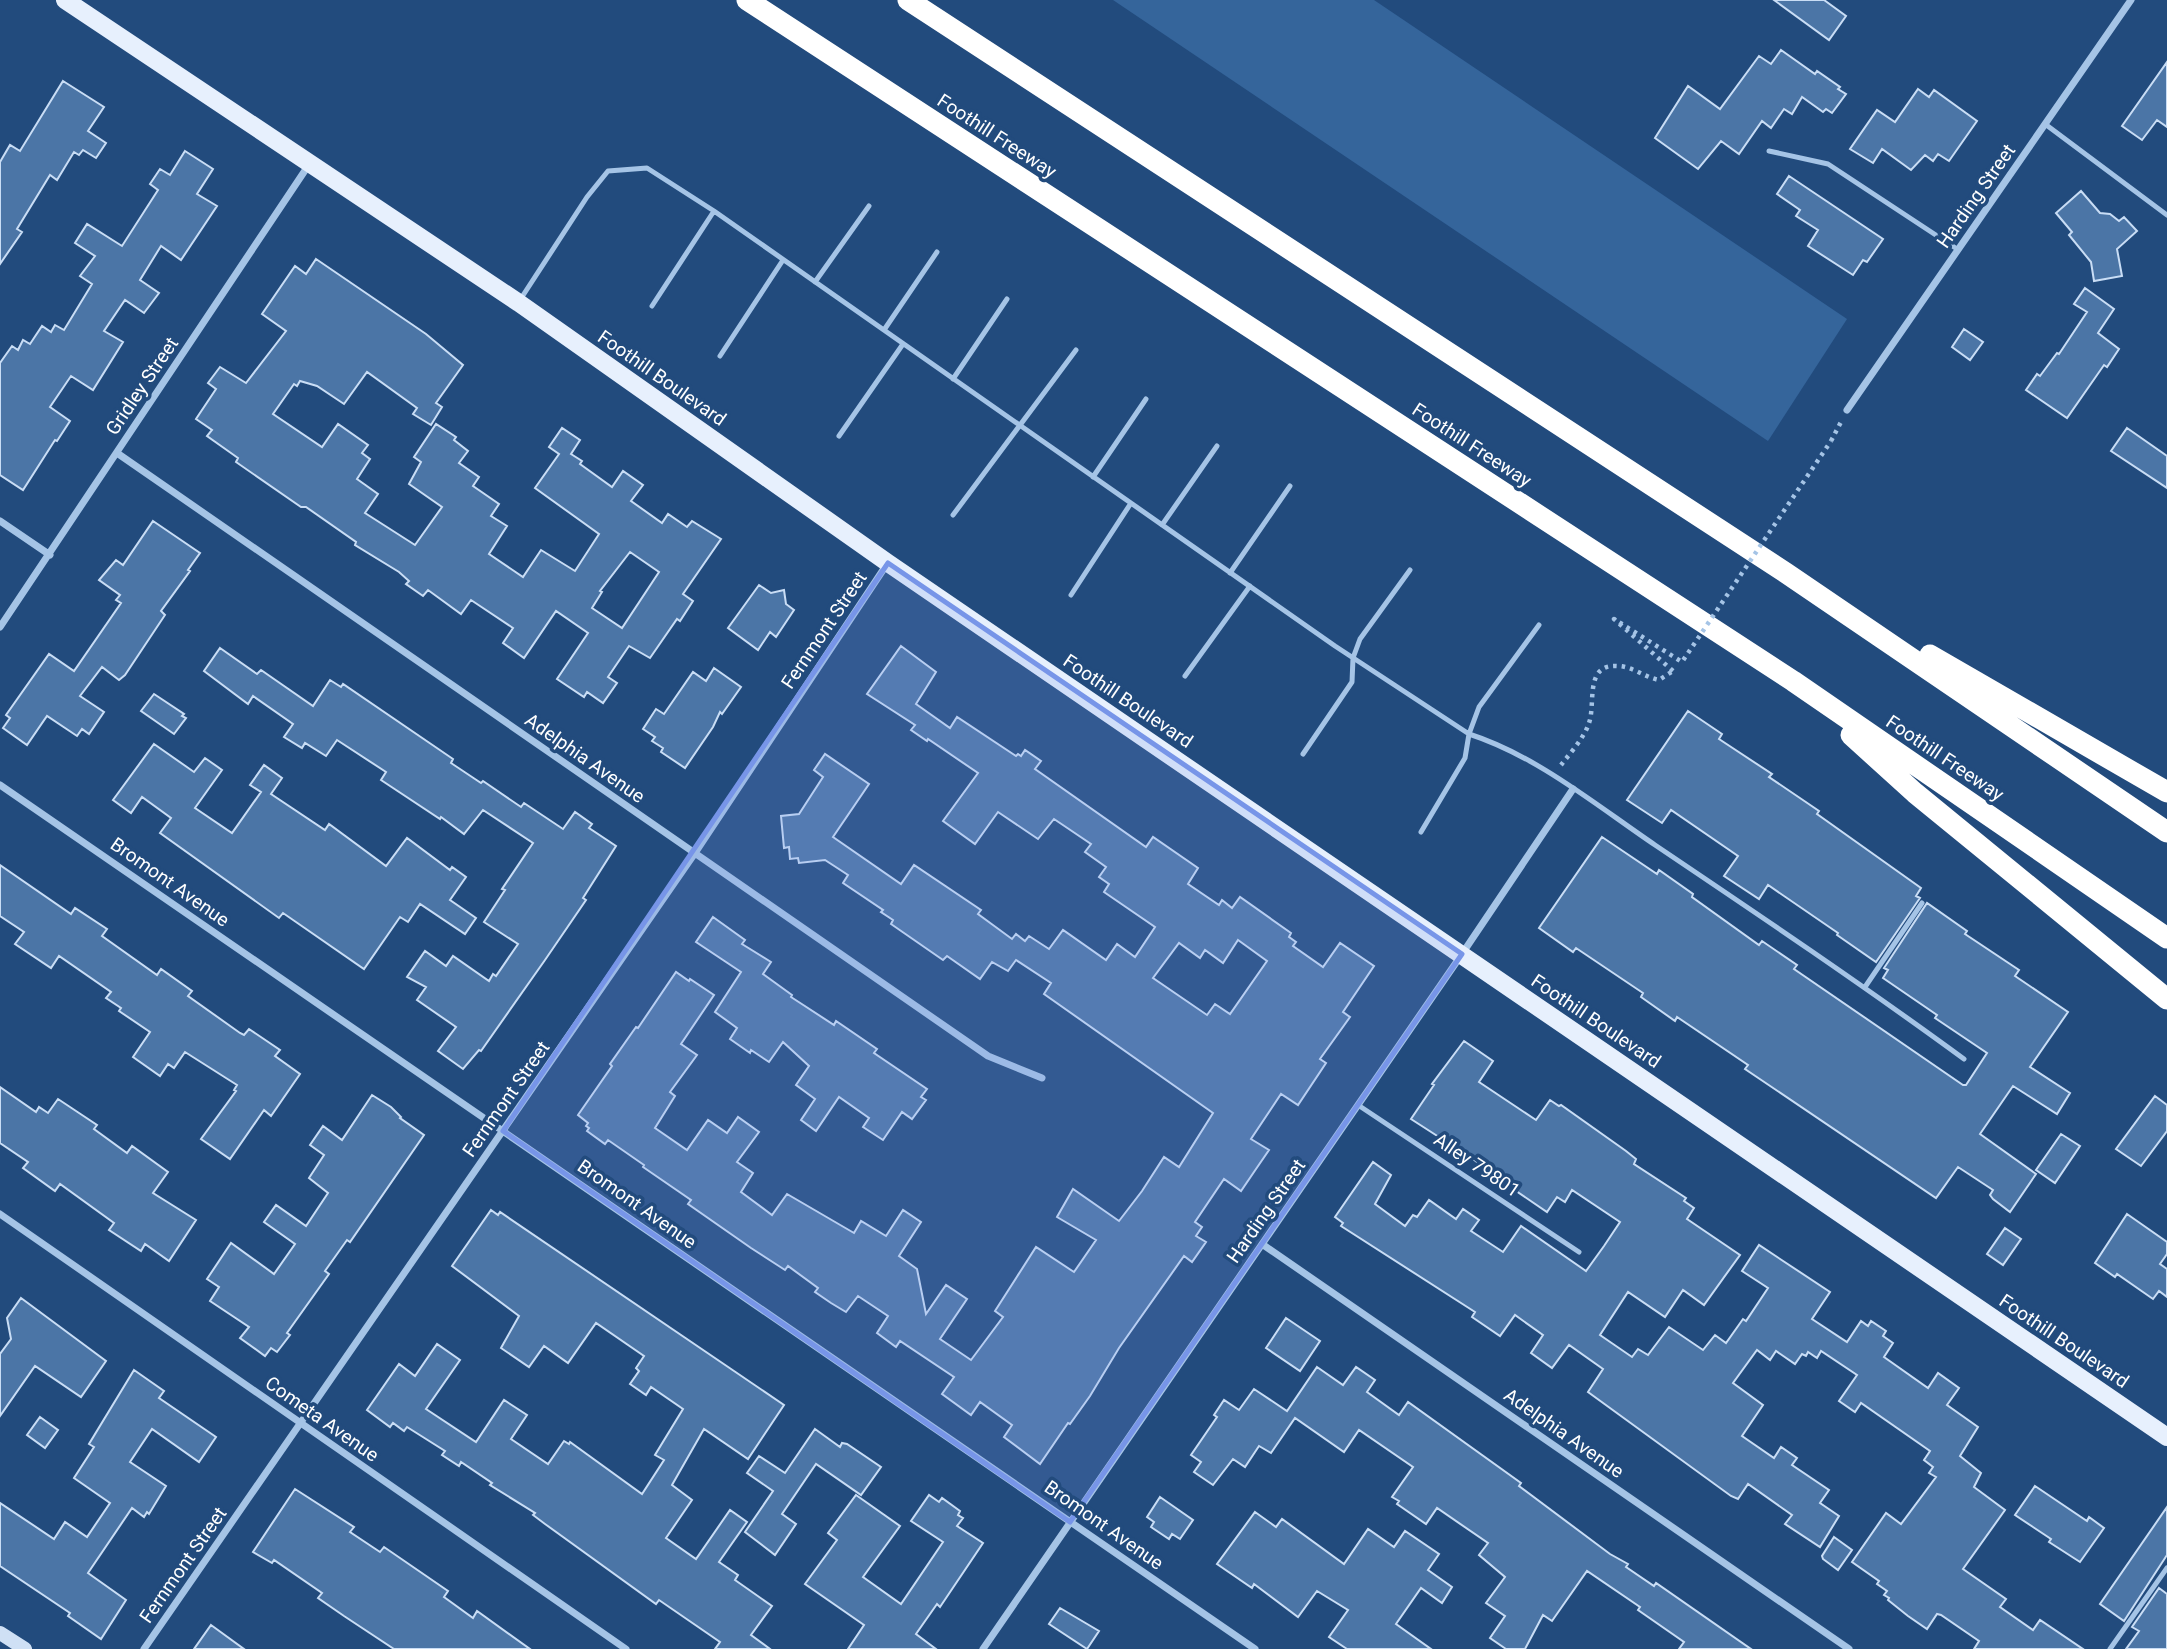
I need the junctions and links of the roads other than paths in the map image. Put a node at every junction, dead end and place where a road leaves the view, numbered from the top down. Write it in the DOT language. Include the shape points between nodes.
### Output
graph roads {
  1 [pos="65,0"];
  2 [pos="747,0"];
  3 [pos="908,0"];
  4 [pos="2131,0"];
  5 [pos="2045,124"];
  6 [pos="1769,151"];
  7 [pos="310,162"];
  8 [pos="869,206"];
  9 [pos="714,211"];
  10 [pos="2167,215"];
  11 [pos="1957,249"];
  12 [pos="937,252"];
  13 [pos="783,260"];
  14 [pos="815,282"];
  15 [pos="1007,299"];
  16 [pos="519,303"];
  17 [pos="652,306"];
  18 [pos="884,330"];
  19 [pos="903,344"];
  20 [pos="1076,350"];
  21 [pos="720,356"];
  22 [pos="953,379"];
  23 [pos="1146,399"];
  24 [pos="1847,410"];
  25 [pos="1019,425"];
  26 [pos="839,436"];
  27 [pos="1217,446"];
  28 [pos="117,453"];
  29 [pos="1093,477"];
  30 [pos="1290,486"];
  31 [pos="1131,503"];
  32 [pos="953,515"];
  33 [pos="0,521"];
  34 [pos="1162,525"];
  35 [pos="50,555"];
  36 [pos="888,563"];
  37 [pos="1410,570"];
  38 [pos="1786,572"];
  39 [pos="1230,573"];
  40 [pos="1250,586"];
  41 [pos="1072,595"];
  42 [pos="1539,625"];
  43 [pos="0,627"];
  44 [pos="1353,657"];
  45 [pos="1185,676"];
  46 [pos="1793,681"];
  47 [pos="1469,734"];
  48 [pos="1303,754"];
  49 [pos="0,785"];
  50 [pos="1573,789"];
  51 [pos="2167,792"];
  52 [pos="1421,832"];
  53 [pos="2167,832"];
  54 [pos="695,853"];
  55 [pos="1922,903"];
  56 [pos="2167,938"];
  57 [pos="1462,954"];
  58 [pos="1865,987"];
  59 [pos="2167,999"];
  60 [pos="1964,1059"];
  61 [pos="1042,1078"];
  62 [pos="1358,1105"];
  63 [pos="503,1131"];
  64 [pos="0,1214"];
  65 [pos="1262,1244"];
  66 [pos="1579,1252"];
  67 [pos="301,1423"];
  68 [pos="2167,1437"];
  69 [pos="1070,1522"];
  70 [pos="2167,1568"];
  71 [pos="0,1633"];
  72 [pos="25,1649"];
  73 [pos="144,1649"];
  74 [pos="626,1649"];
  75 [pos="982,1649"];
  76 [pos="1255,1649"];
  77 [pos="1849,1649"];
  78 [pos="2110,1649"];
  1 -- 7 [label="main road, Foothill Boulevard"];
  2 -- 46 [label="highway, Foothill Freeway"];
  3 -- 38 [label="highway"];
  4 -- 5 [label="street, Harding Street"];
  5 -- 10 [label="lane"];
  5 -- 11 [label="street, Harding Street"];
  6 -- 11 [label="lane" via="1828,164"];
  7 -- 16 [label="main road, Foothill Boulevard"];
  7 -- 28 [label="street, Gridley Street"];
  8 -- 14 [label="lane"];
  9 -- 13 [label="lane"];
  9 -- 16 [label="lane" via="647,168 608,171"];
  9 -- 17 [label="lane"];
  11 -- 24 [label="street, Harding Street"];
  12 -- 18 [label="lane"];
  13 -- 14 [label="lane"];
  13 -- 21 [label="lane"];
  14 -- 18 [label="lane"];
  15 -- 22 [label="lane"];
  16 -- 36 [label="main road, Foothill Boulevard"];
  18 -- 19 [label="lane"];
  19 -- 22 [label="lane"];
  19 -- 26 [label="lane"];
  20 -- 25 [label="lane"];
  22 -- 25 [label="lane"];
  23 -- 29 [label="lane"];
  25 -- 29 [label="lane"];
  25 -- 32 [label="lane"];
  27 -- 34 [label="lane"];
  28 -- 35 [label="street, Gridley Street"];
  28 -- 54 [label="street, Adelphia Avenue"];
  29 -- 31 [label="lane"];
  30 -- 39 [label="lane"];
  31 -- 34 [label="lane"];
  31 -- 41 [label="lane"];
  33 -- 35 [label="street"];
  34 -- 39 [label="lane"];
  35 -- 43 [label="street, Gridley Street"];
  36 -- 54 [label="street, Fernmont Street"];
  36 -- 57 [label="main road, Foothill Boulevard"];
  37 -- 44 [label="lane" via="1360,639"];
  38 -- 51 [label="highway"];
  38 -- 53 [label="highway"];
  39 -- 40 [label="lane"];
  40 -- 44 [label="lane"];
  40 -- 45 [label="lane"];
  42 -- 47 [label="lane" via="1479,707"];
  44 -- 47 [label="lane"];
  44 -- 48 [label="lane" via="1352,682"];
  46 -- 56 [label="highway, Foothill Freeway"];
  46 -- 59 [label="highway" via="1915,793"];
  47 -- 50 [label="lane" via="1491,741"];
  47 -- 52 [label="lane" via="1465,758"];
  49 -- 63 [label="street, Bromont Avenue"];
  50 -- 57 [label="street, Harding Street"];
  50 -- 58 [label="lane"];
  54 -- 61 [label="street, Adelphia Avenue" via="988,1056"];
  54 -- 63 [label="street, Fernmont Street"];
  55 -- 58 [label="lane"];
  57 -- 62 [label="street, Harding Street"];
  57 -- 68 [label="main road, Foothill Boulevard"];
  58 -- 60 [label="lane"];
  62 -- 65 [label="street, Harding Street"];
  62 -- 66 [label="lane, Alley 79801"];
  63 -- 67 [label="street, Fernmont Street"];
  63 -- 69 [label="street, Bromont Avenue"];
  64 -- 67 [label="street, Cometa Avenue"];
  65 -- 69 [label="street, Harding Street"];
  65 -- 77 [label="street, Adelphia Avenue"];
  67 -- 73 [label="street, Fernmont Street"];
  67 -- 74 [label="street, Cometa Avenue"];
  69 -- 75 [label="street, Harding Street"];
  69 -- 76 [label="street, Bromont Avenue"];
  70 -- 78 [label="lane"];
  71 -- 72 [label="street"];
}
